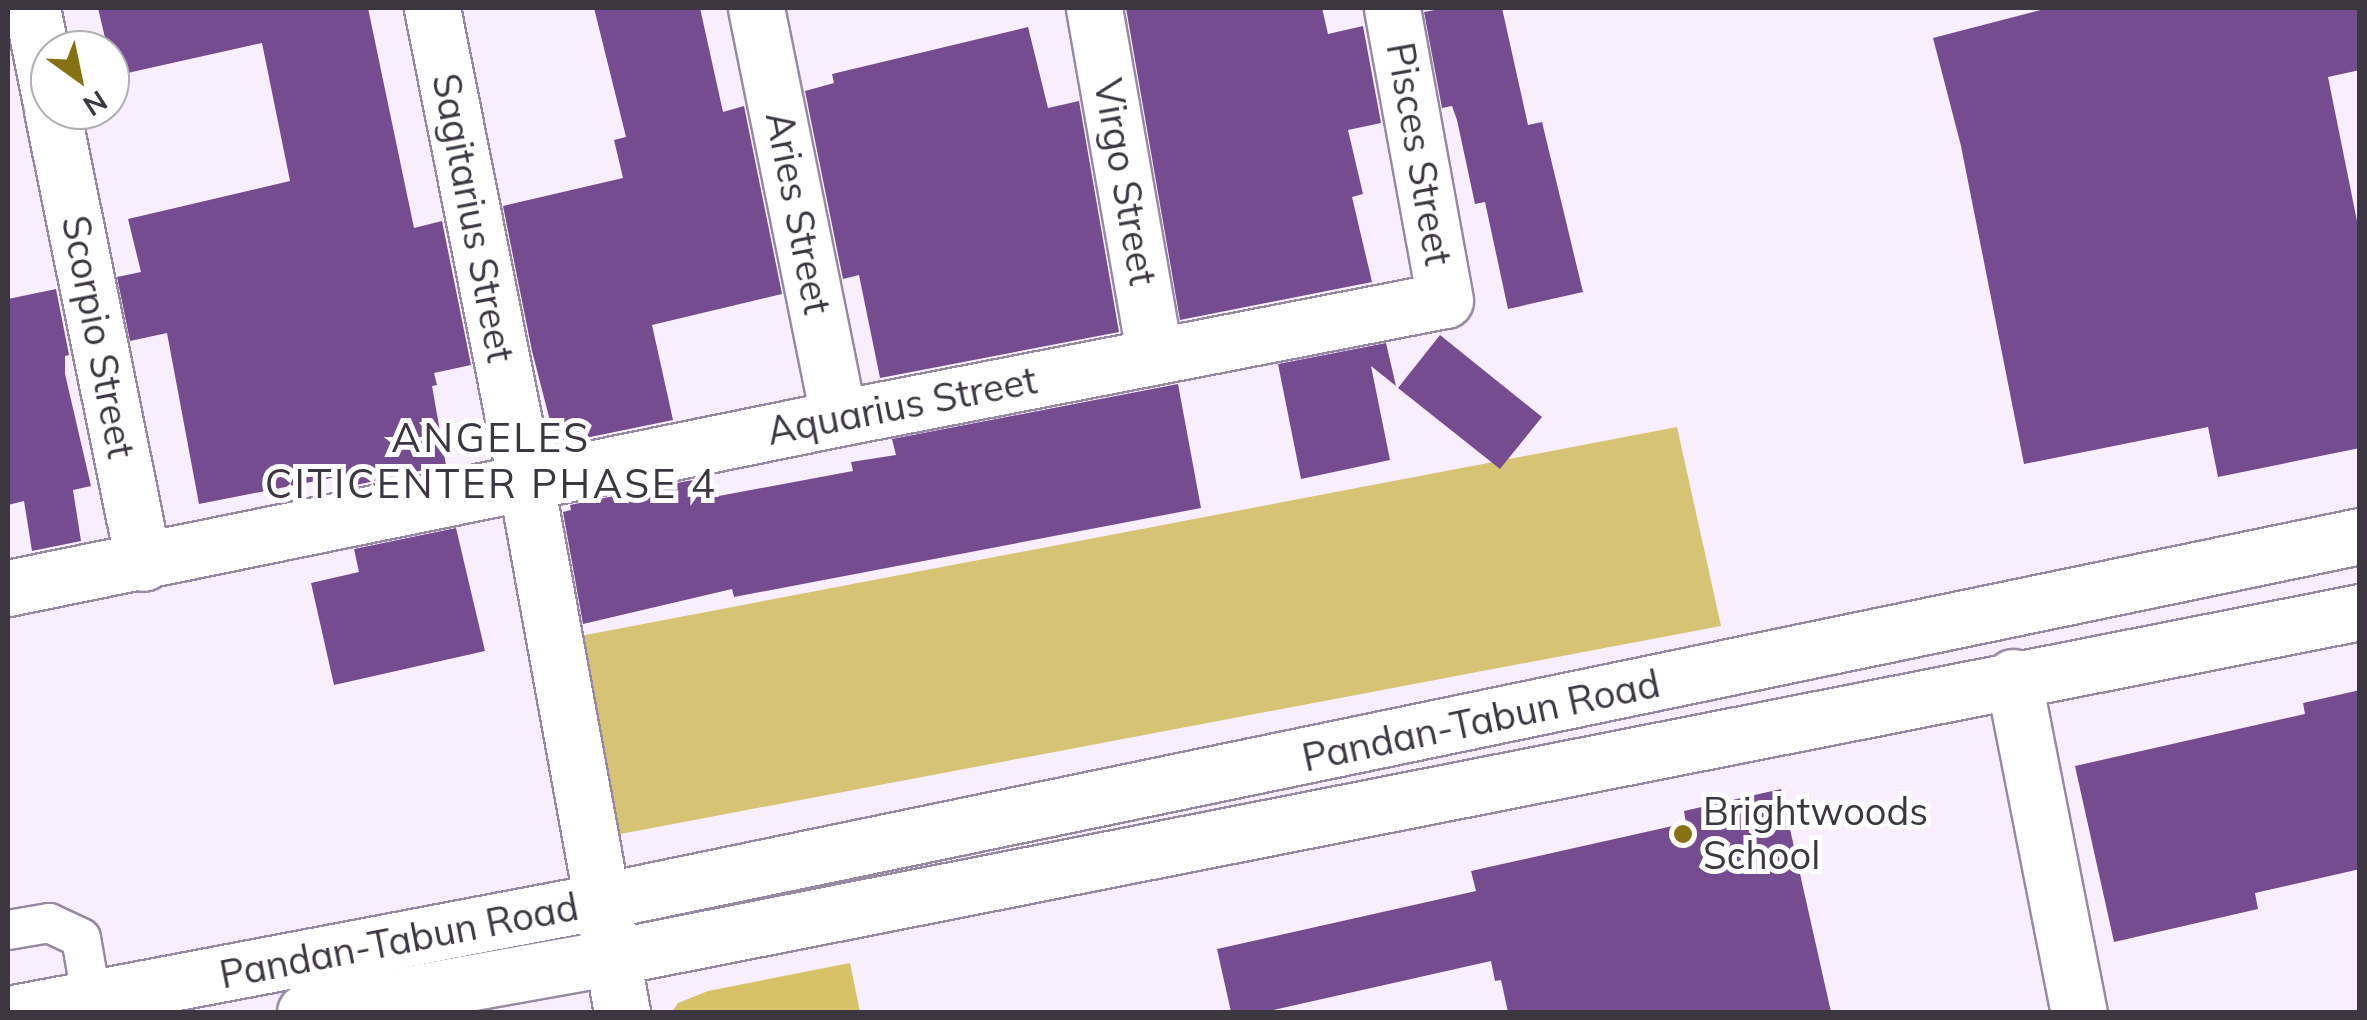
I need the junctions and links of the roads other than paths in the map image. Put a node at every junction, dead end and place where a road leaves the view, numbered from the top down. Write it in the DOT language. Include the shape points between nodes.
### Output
graph roads {
  1 [pos="432,8"];
  2 [pos="756,8"];
  3 [pos="1094,8"];
  4 [pos="1392,8"];
  5 [pos="56,130"];
  6 [pos="1445,300"];
  7 [pos="1155,356"];
  8 [pos="839,418"];
  9 [pos="526,483"];
  10 [pos="2360,536"];
  11 [pos="144,563"];
  12 [pos="8,588"];
  13 [pos="2360,612"];
  14 [pos="2013,678"];
  15 [pos="602,901"];
  16 [pos="8,930"];
  17 [pos="613,958"];
  18 [pos="92,1000"];
  19 [pos="19,1012"];
  20 [pos="305,1012"];
  21 [pos="622,1012"];
  22 [pos="2079,1012"];
  1 -- 9 [label="street, Sagitarius Street"];
  2 -- 8 [label="street, Aries Street"];
  3 -- 7 [label="street, Virgo Street"];
  4 -- 6 [label="street, Pisces Street"];
  5 -- 11 [label="street, Scorpio Street"];
  6 -- 7 [label="street, Aquarius Street"];
  7 -- 8 [label="street, Aquarius Street"];
  8 -- 9 [label="street, Aquarius Street"];
  9 -- 11 [label="street, Aquarius Street"];
  9 -- 15 [label="street, Sagitarius Street"];
  10 -- 15 [label="street, Pandan-Tabun Road"];
  11 -- 12 [label="street, Aquarius Street"];
  13 -- 14 [label="street, Pandan-Tabun Road"];
  14 -- 17 [label="street, Pandan-Tabun Road"];
  14 -- 22 [label="street"];
  15 -- 17 [label="street, Pandan-Tabun Road"];
  15 -- 18 [label="street, Pandan-Tabun Road"];
  16 -- 18 [label="lane" via="49,923 81,938"];
  17 -- 20 [label="street, Pandan-Tabun Road"];
  17 -- 21 [label="street"];
  18 -- 19 [label="street, Pandan-Tabun Road"];
}
